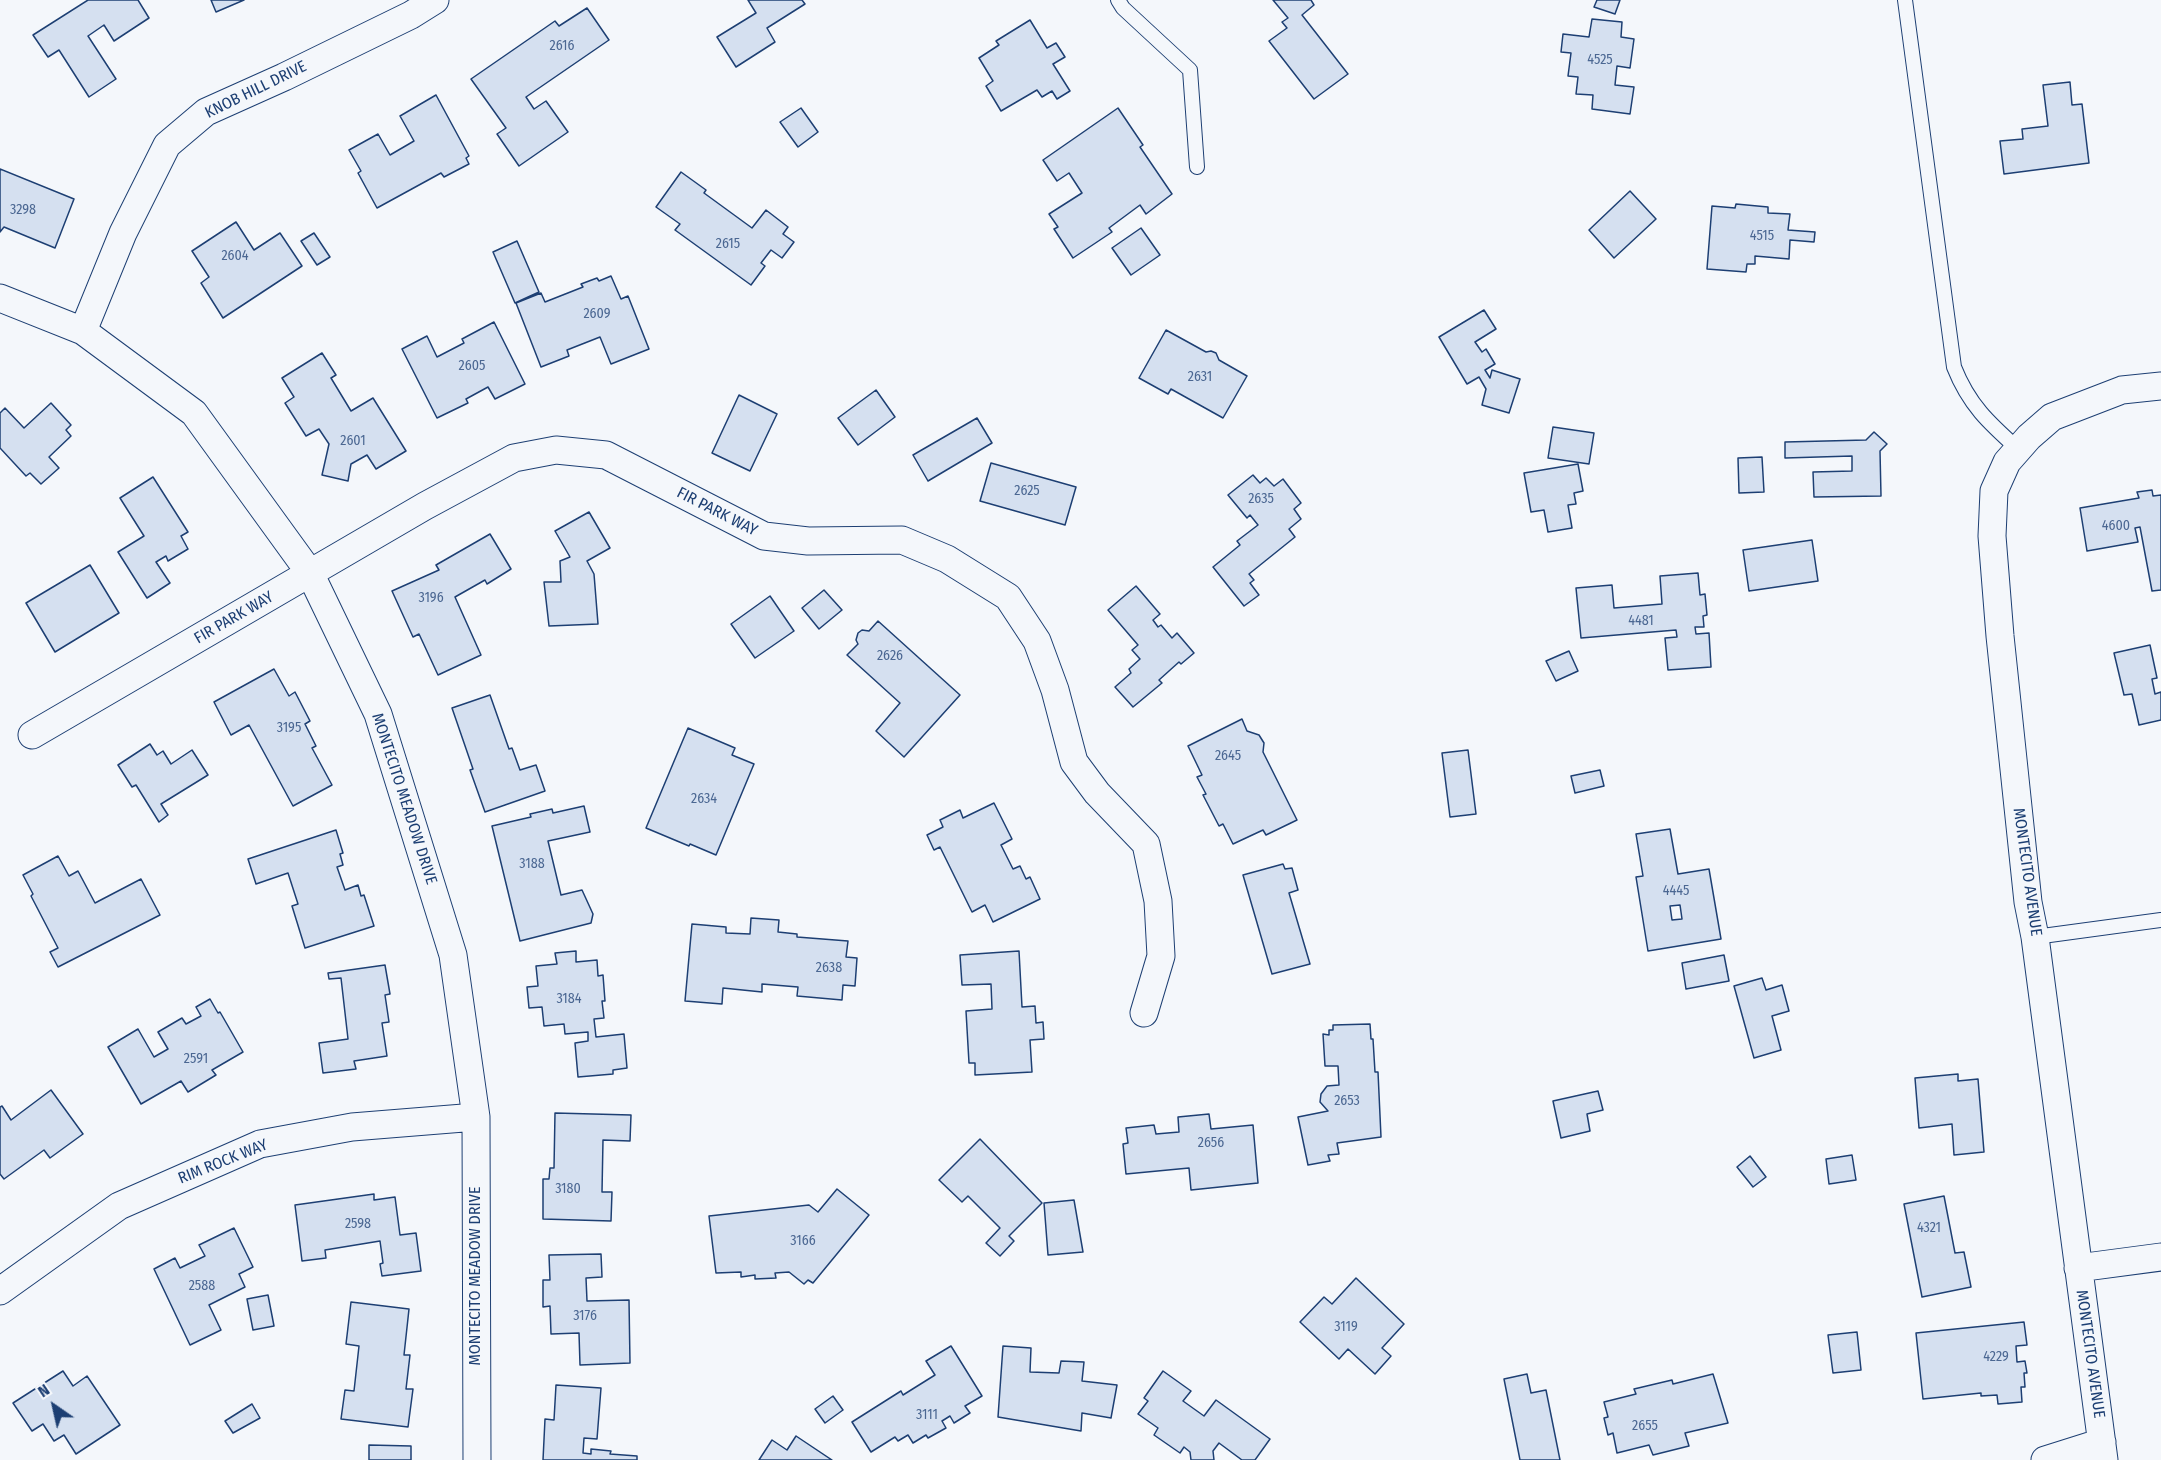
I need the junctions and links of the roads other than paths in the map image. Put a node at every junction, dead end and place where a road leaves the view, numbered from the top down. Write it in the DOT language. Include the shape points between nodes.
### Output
graph roads {
  1 [pos="435,0"];
  2 [pos="1118,0"];
  3 [pos="1905,0"];
  4 [pos="1197,167"];
  5 [pos="0,298"];
  6 [pos="82,331"];
  7 [pos="2161,386"];
  8 [pos="2018,449"];
  9 [pos="310,573"];
  10 [pos="32,735"];
  11 [pos="2161,920"];
  12 [pos="2036,936"];
  13 [pos="1144,1013"];
  14 [pos="476,1117"];
  15 [pos="2161,1257"];
  16 [pos="2078,1268"];
  17 [pos="0,1291"];
  18 [pos="2103,1451"];
  19 [pos="477,1460"];
  20 [pos="2045,1460"];
  1 -- 6 [label="street, KNOB HILL DRIVE" via="206,112 167,145 123,232"];
  2 -- 4 [label="lane" via="1190,70"];
  3 -- 8 [label="lane" via="1954,367 1985,419"];
  5 -- 6 [label="street, MONTECITO MEADOW DRIVE"];
  6 -- 9 [label="street, MONTECITO MEADOW DRIVE" via="194,413"];
  7 -- 8 [label="street, MONTECITO AVENUE" via="2122,390 2052,417"];
  8 -- 12 [label="street, MONTECITO AVENUE" via="2007,462 1994,491 1992,536 2019,821"];
  9 -- 10 [label="street, FIR PARK WAY"];
  9 -- 13 [label="street, FIR PARK WAY" via="471,479 514,458 556,450 606,455 764,536 808,541 902,540 947,559 1008,597 1037,641 1074,762 1097,793 1146,844 1158,902 1161,956"];
  9 -- 14 [label="street, MONTECITO MEADOW DRIVE" via="378,714 412,818 453,955"];
  11 -- 12 [label="lane"];
  12 -- 16 [label="street, MONTECITO AVENUE"];
  14 -- 17 [label="street, RIM ROCK WAY" via="352,1127 260,1144 119,1206"];
  14 -- 19 [label="street, MONTECITO MEADOW DRIVE"];
  15 -- 16 [label="street"];
  16 -- 18 [label="street, MONTECITO AVENUE"];
  18 -- 20 [label="street"];
}
